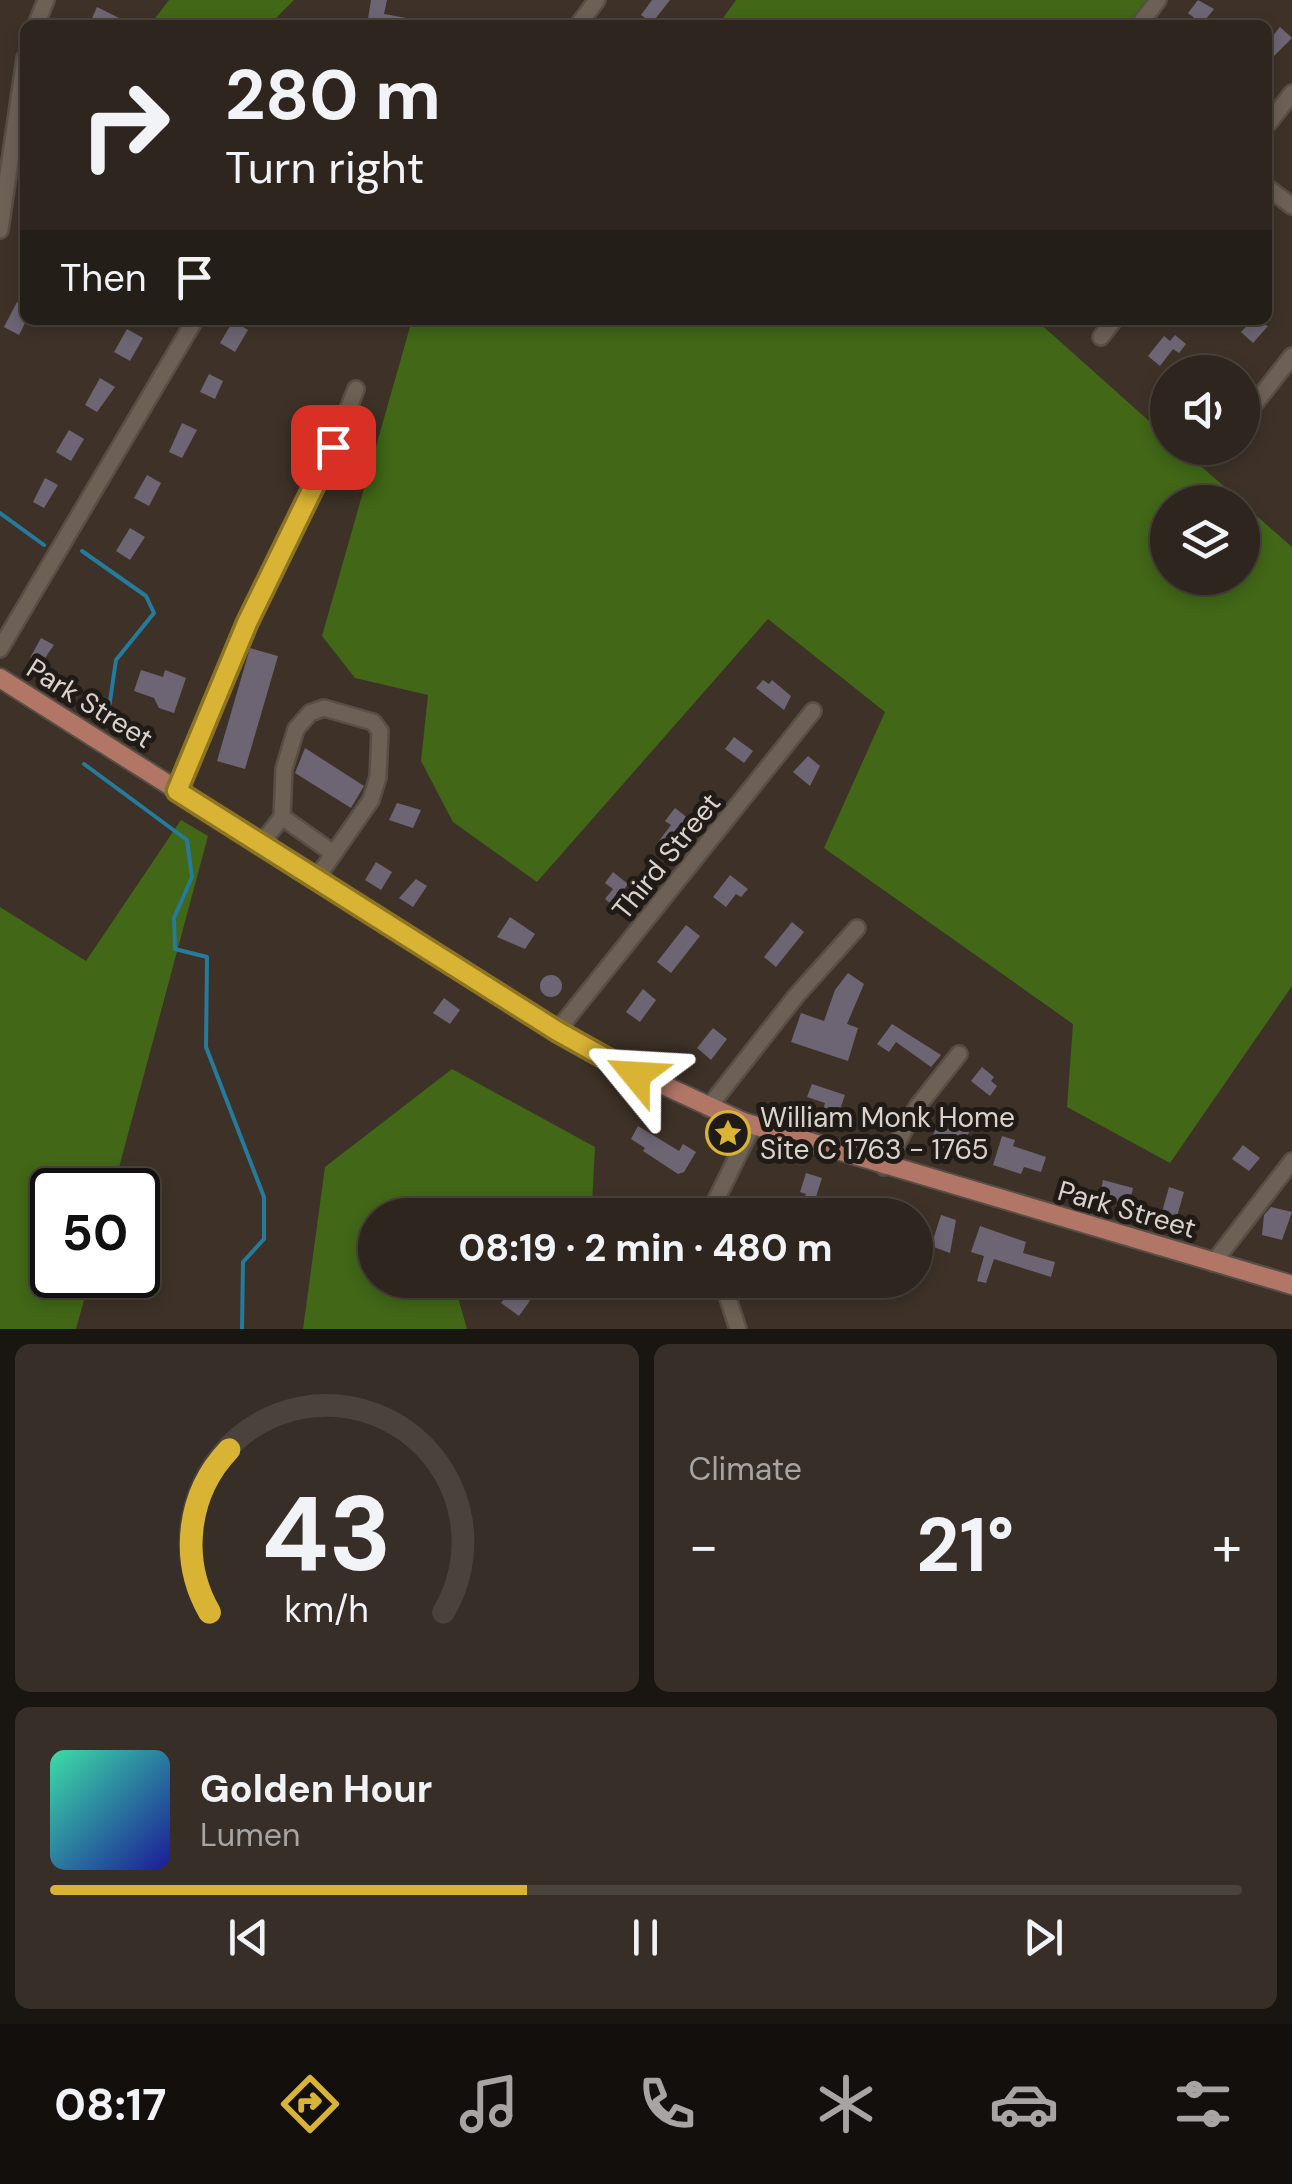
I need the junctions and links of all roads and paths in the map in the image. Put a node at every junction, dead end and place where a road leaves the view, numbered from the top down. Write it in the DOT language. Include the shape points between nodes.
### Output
graph roads {
  1 [pos="597,0"];
  2 [pos="1158,0"];
  3 [pos="582,20"];
  4 [pos="1143,20"];
  5 [pos="20,92"];
  6 [pos="1292,93"];
  7 [pos="1272,119"];
  8 [pos="0,230"];
  9 [pos="192,325"];
  10 [pos="1110,325"];
  11 [pos="1101,337"];
  12 [pos="1292,356"];
  13 [pos="356,389"];
  14 [pos="1260,397"];
  15 [pos="0,648"];
  16 [pos="0,678"];
  17 [pos="813,711"];
  18 [pos="177,791"];
  19 [pos="282,817"];
  20 [pos="261,844"];
  21 [pos="333,852"];
  22 [pos="316,879"];
  23 [pos="856,928"];
  24 [pos="557,1031"];
  25 [pos="959,1054"];
  26 [pos="708,1108"];
  27 [pos="753,1125"];
  28 [pos="1292,1162"];
  29 [pos="884,1167"];
  30 [pos="717,1198"];
  31 [pos="1213,1263"];
  32 [pos="1292,1284"];
  33 [pos="728,1298"];
  34 [pos="738,1329"];
  1 -- 3 [label="street"];
  2 -- 4 [label="street"];
  5 -- 8 [label="street"];
  6 -- 7 [label="street"];
  9 -- 15 [label="street"];
  10 -- 11 [label="street"];
  12 -- 14 [label="street"];
  13 -- 18 [label="street"];
  16 -- 18 [label="main road, Park Street"];
  17 -- 24 [label="street, Third Street"];
  18 -- 20 [label="main road, Park Street"];
  19 -- 20 [label="street"];
  19 -- 21 [label="street"];
  19 -- 21 [label="street" via="284,769 296,729 310,713 324,708 373,722 380,731 371,800"];
  20 -- 22 [label="main road, Park Street"];
  21 -- 22 [label="street"];
  22 -- 24 [label="main road, Park Street"];
  23 -- 26 [label="street"];
  24 -- 26 [label="main road, Park Street"];
  25 -- 29 [label="street" via="917,1108"];
  26 -- 27 [label="main road, Park Street"];
  27 -- 29 [label="main road, Park Street"];
  27 -- 30 [label="street"];
  28 -- 31 [label="street"];
  29 -- 31 [label="main road, Park Street"];
  31 -- 32 [label="main road, Park Street"];
  33 -- 34 [label="street"];
}
